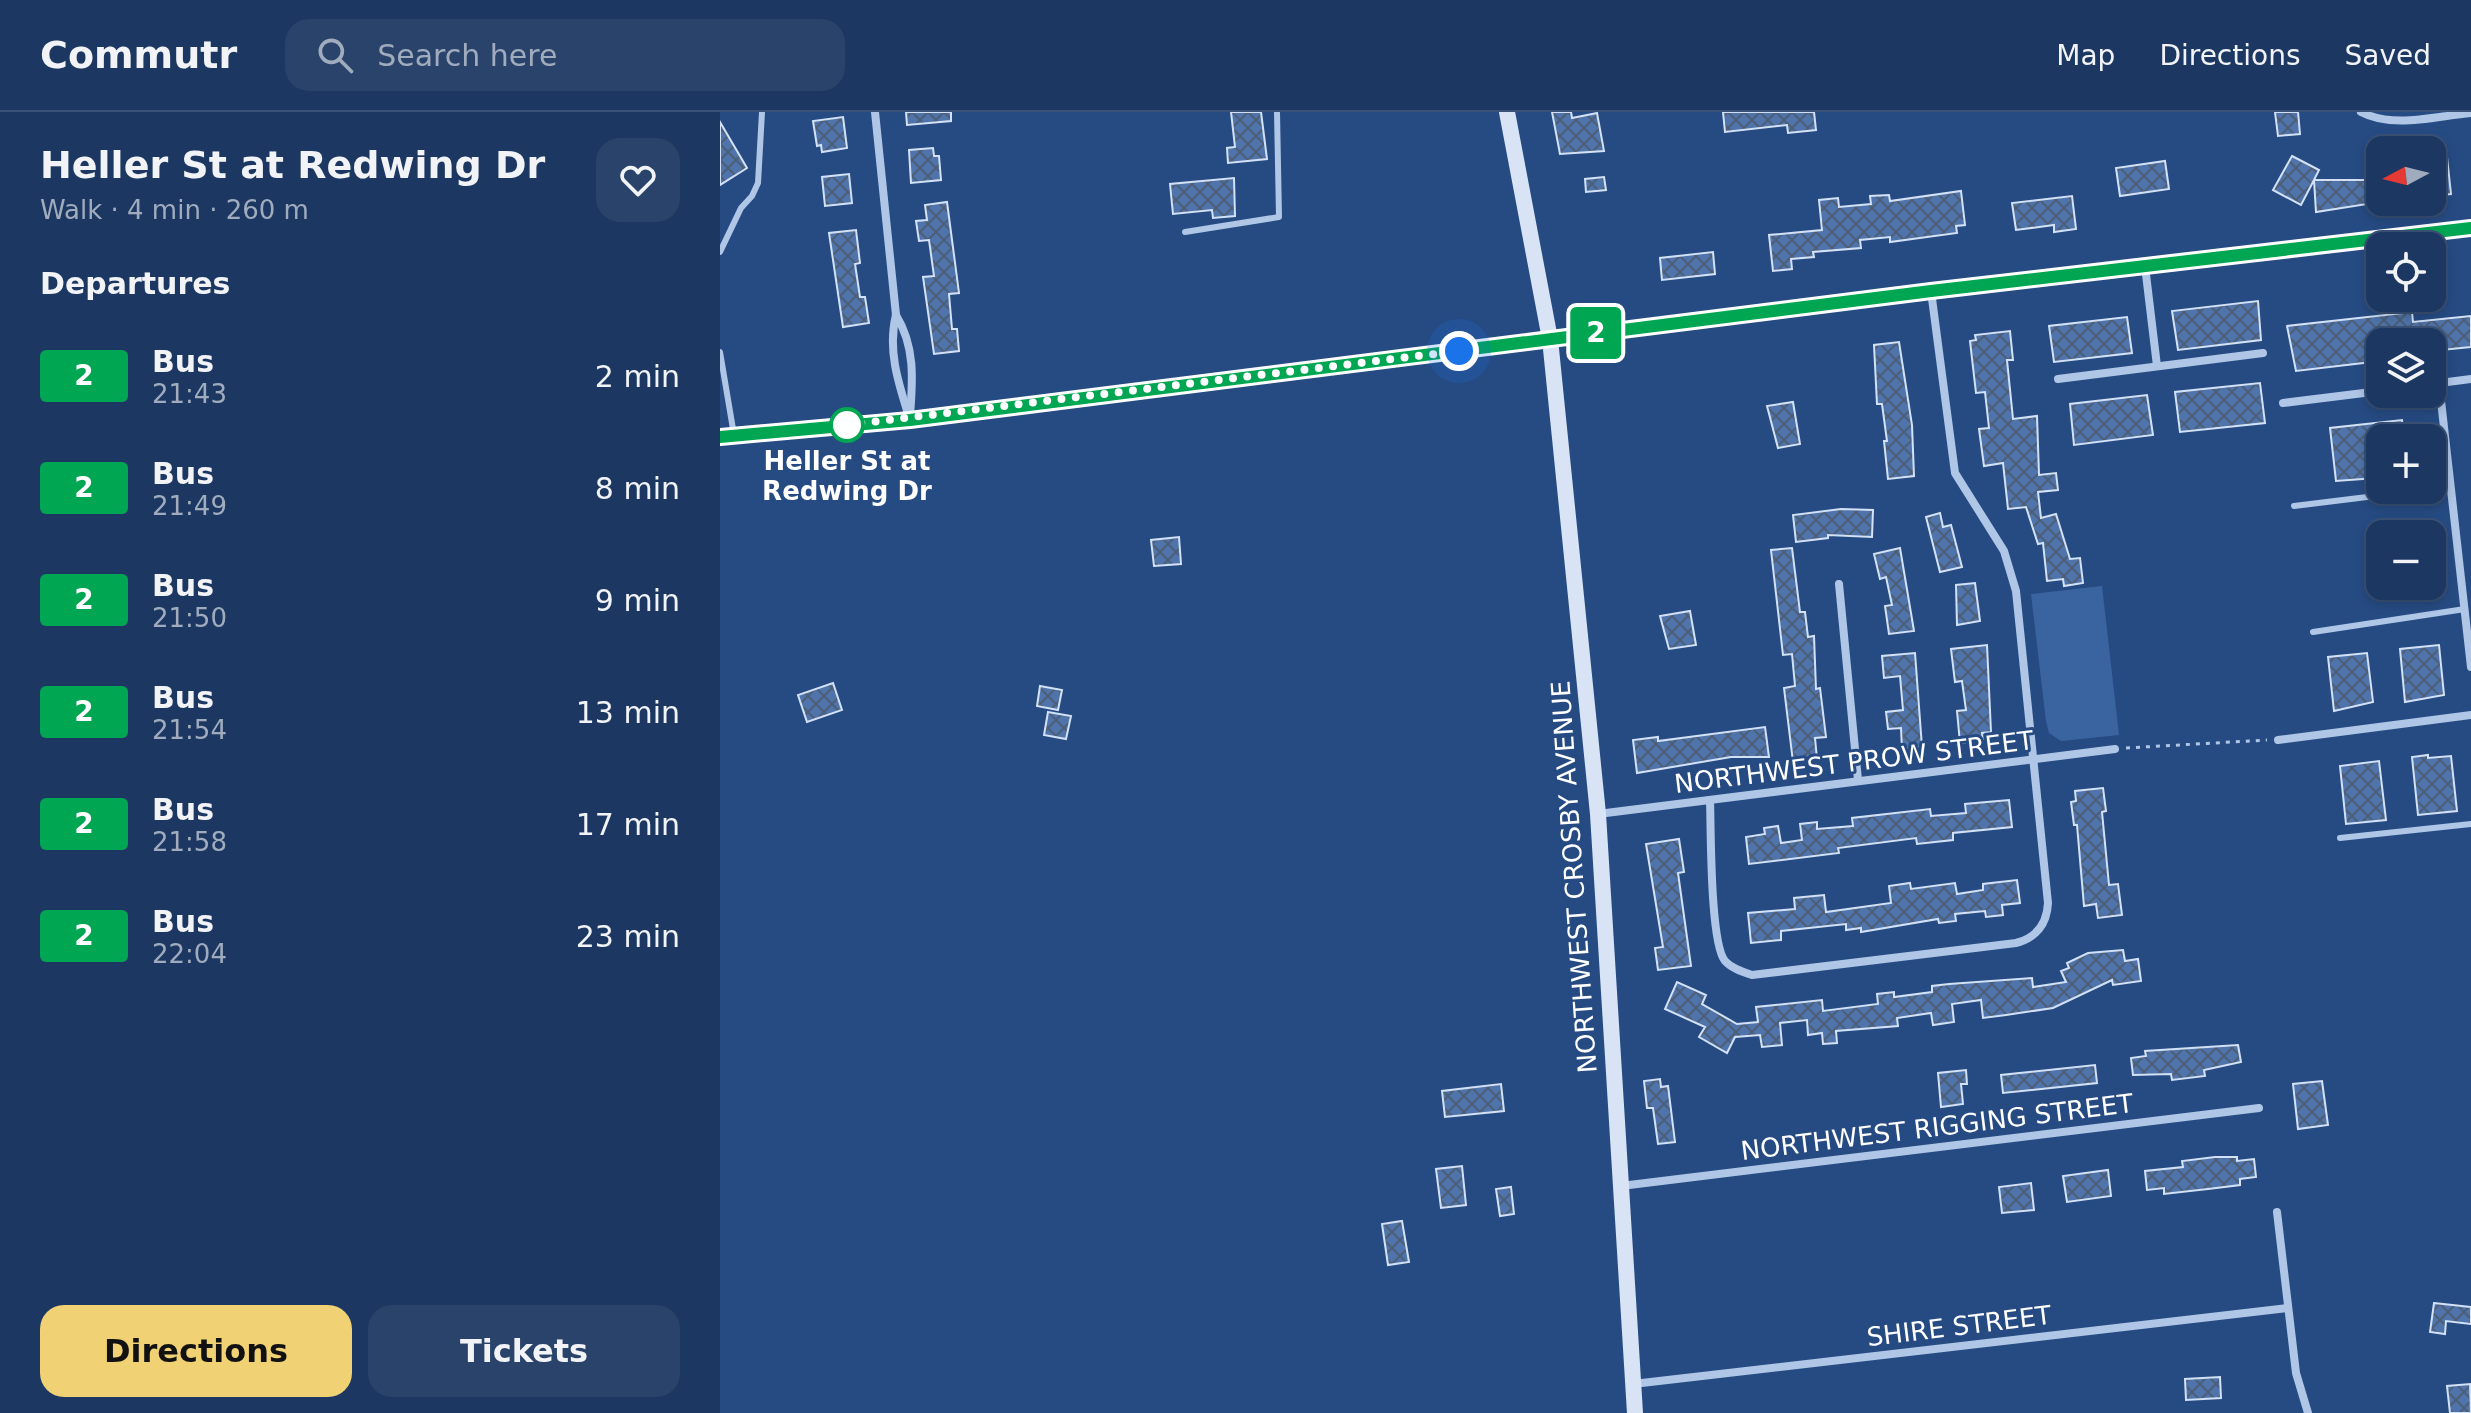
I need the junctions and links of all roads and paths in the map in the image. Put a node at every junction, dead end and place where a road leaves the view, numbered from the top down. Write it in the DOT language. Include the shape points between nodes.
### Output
graph roads {
  1 [pos="762,112"];
  2 [pos="875,112"];
  3 [pos="1277,112"];
  4 [pos="1507,112"];
  5 [pos="2361,112"];
  6 [pos="2471,113"];
  7 [pos="2471,228"];
  8 [pos="1185,232"];
  9 [pos="720,252"];
  10 [pos="2145,266"];
  11 [pos="1931,291"];
  12 [pos="896,315"];
  13 [pos="1550,339"];
  14 [pos="720,352"];
  15 [pos="2263,353"];
  16 [pos="2157,366"];
  17 [pos="2058,379"];
  18 [pos="2471,379"];
  19 [pos="2446,383"];
  20 [pos="2366,393"];
  21 [pos="2283,403"];
  22 [pos="2439,408"];
  23 [pos="910,420"];
  24 [pos="727,436"];
  25 [pos="2451,487"];
  26 [pos="2446,488"];
  27 [pos="2366,497"];
  28 [pos="2294,506"];
  29 [pos="1839,584"];
  30 [pos="2465,609"];
  31 [pos="2313,632"];
  32 [pos="2471,667"];
  33 [pos="2471,715"];
  34 [pos="2278,740"];
  35 [pos="2115,749"];
  36 [pos="2033,760"];
  37 [pos="1858,780"];
  38 [pos="1710,800"];
  39 [pos="1598,814"];
  40 [pos="2471,824"];
  41 [pos="2340,838"];
  42 [pos="2259,1108"];
  43 [pos="1620,1186"];
  44 [pos="2277,1212"];
  45 [pos="2288,1308"];
  46 [pos="1633,1384"];
  47 [pos="1635,1413"];
  48 [pos="2308,1413"];
  1 -- 9 [label="lane" via="758,183"];
  2 -- 12 [label="street"];
  3 -- 8 [label="lane" via="1279,217"];
  4 -- 13 [label="street, NORTHWEST CROSBY AVENUE"];
  5 -- 6 [label="street" via="2393,121"];
  7 -- 10 [label="street"];
  10 -- 11 [label="street"];
  10 -- 16 [label="street"];
  11 -- 13 [label="street"];
  11 -- 36 [label="street" via="1955,473 2004,551 2016,591"];
  12 -- 23 [label="street" via="891,335"];
  12 -- 23 [label="street" via="907,333 913,377"];
  13 -- 23 [label="street"];
  13 -- 39 [label="street, NORTHWEST CROSBY AVENUE"];
  14 -- 24 [label="lane"];
  15 -- 16 [label="street"];
  16 -- 17 [label="street"];
  18 -- 19 [label="street"];
  20 -- 21 [label="street"];
  22 -- 25 [label="street"];
  23 -- 24 [label="street"];
  25 -- 26 [label="lane"];
  25 -- 30 [label="street"];
  27 -- 28 [label="lane"];
  29 -- 37 [label="street"];
  30 -- 31 [label="lane"];
  30 -- 32 [label="street"];
  33 -- 34 [label="street"];
  34 -- 35 [label="path"];
  35 -- 36 [label="street, NORTHWEST PROW STREET"];
  36 -- 37 [label="street, NORTHWEST PROW STREET"];
  36 -- 38 [label="street" via="2047,912 2037,933 2016,943 1752,975 1738,970 1725,962 1716,940"];
  37 -- 38 [label="street, NORTHWEST PROW STREET"];
  38 -- 39 [label="street, NORTHWEST PROW STREET"];
  39 -- 43 [label="street, NORTHWEST CROSBY AVENUE"];
  40 -- 41 [label="lane"];
  42 -- 43 [label="street, NORTHWEST RIGGING STREET"];
  43 -- 46 [label="street, NORTHWEST CROSBY AVENUE"];
  44 -- 45 [label="street"];
  45 -- 46 [label="street, SHIRE STREET"];
  45 -- 48 [label="street" via="2296,1373"];
  46 -- 47 [label="street, NORTHWEST CROSBY AVENUE"];
}
